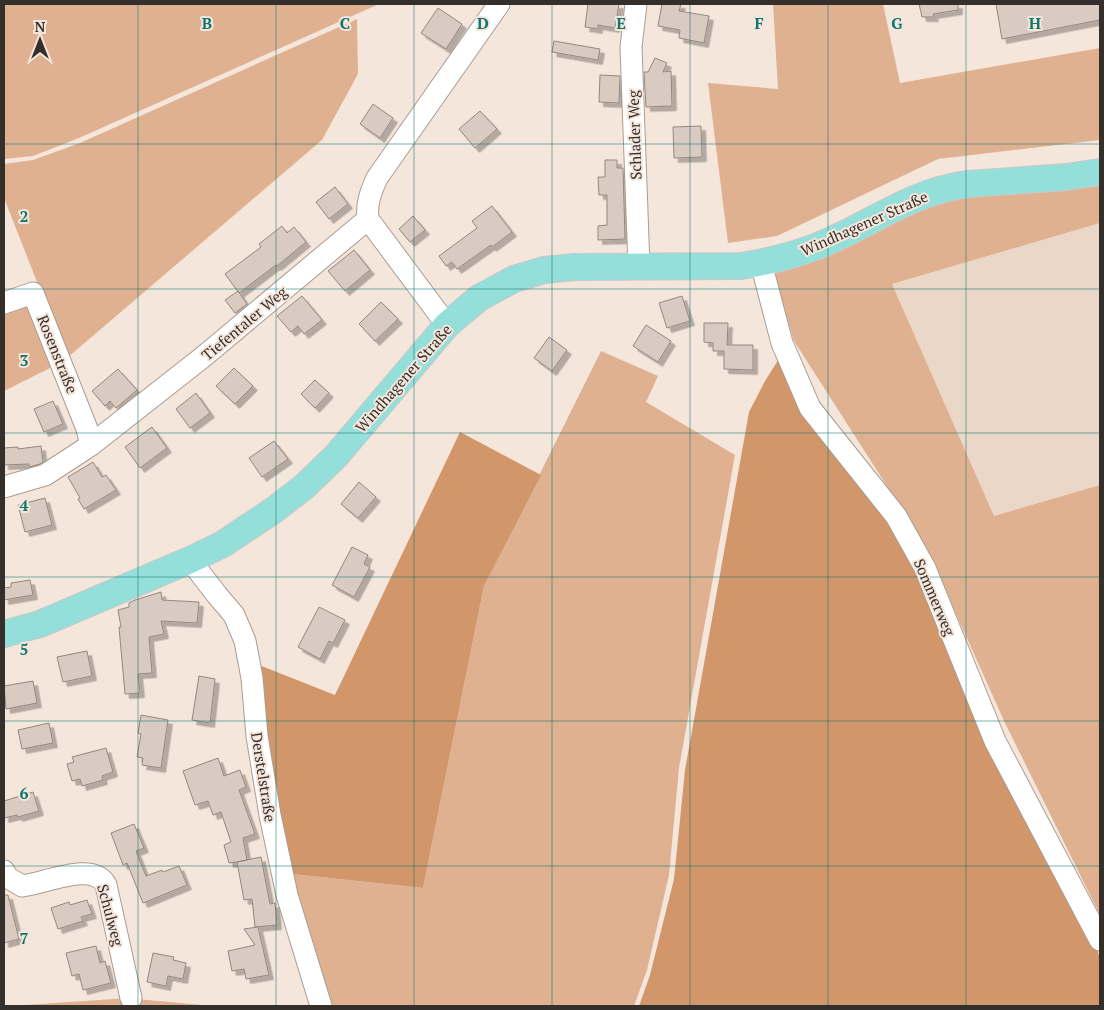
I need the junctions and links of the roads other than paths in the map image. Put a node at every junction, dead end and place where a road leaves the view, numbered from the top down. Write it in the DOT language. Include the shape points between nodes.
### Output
graph roads {
  1 [pos="499,4"];
  2 [pos="636,4"];
  3 [pos="1100,172"];
  4 [pos="368,219"];
  5 [pos="761,263"];
  6 [pos="639,267"];
  7 [pos="4,303"];
  8 [pos="447,325"];
  9 [pos="91,445"];
  10 [pos="4,487"];
  11 [pos="190,560"];
  12 [pos="4,634"];
  13 [pos="4,870"];
  14 [pos="1100,940"];
  15 [pos="131,998"];
  16 [pos="321,1006"];
  1 -- 4 [label="street" via="377,178 370,194"];
  2 -- 6 [label="street, Schlader Weg" via="631,47"];
  3 -- 5 [label="main road, Windhagener Straße" via="968,184 930,192 816,247"];
  4 -- 8 [label="street"];
  4 -- 9 [label="street, Tiefentaler Weg" via="203,357"];
  5 -- 6 [label="main road, Windhagener Straße"];
  5 -- 14 [label="street, Sommerweg" via="782,343 810,408 896,516 925,568 995,741"];
  6 -- 8 [label="main road, Windhagener Straße" via="575,267 544,270 514,279 479,298"];
  7 -- 9 [label="street, Rosenstraße" via="33,293"];
  8 -- 11 [label="main road, Windhagener Straße" via="336,456 305,486 251,526"];
  9 -- 10 [label="street, Tiefentaler Weg" via="45,475"];
  11 -- 12 [label="main road, Windhagener Straße" via="40,624"];
  11 -- 16 [label="street, Derstelstraße" via="234,615 245,641 270,815 287,895"];
  13 -- 15 [label="street, Schulweg" via="22,886 80,872 103,878"];
}
